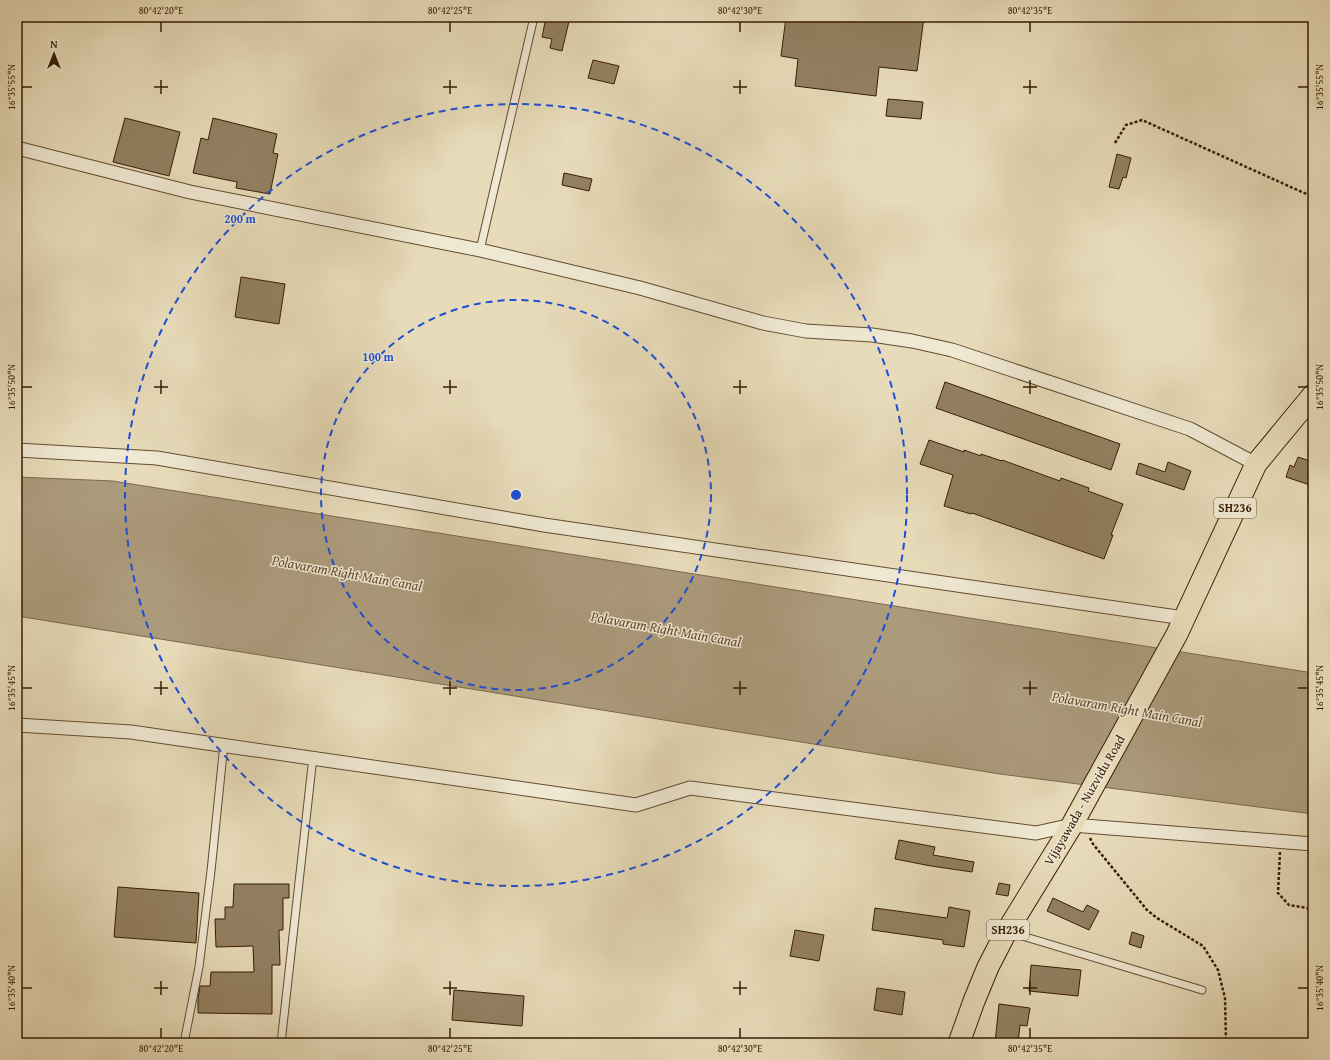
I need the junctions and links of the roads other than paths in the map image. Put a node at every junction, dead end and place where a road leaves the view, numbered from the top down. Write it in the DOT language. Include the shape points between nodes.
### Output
graph roads {
  1 [pos="534,17"];
  2 [pos="17,148"];
  3 [pos="480,250"];
  4 [pos="1313,395"];
  5 [pos="17,450"];
  6 [pos="1256,464"];
  7 [pos="1181,626"];
  8 [pos="17,725"];
  9 [pos="224,744"];
  10 [pos="313,757"];
  11 [pos="1079,826"];
  12 [pos="1313,844"];
  13 [pos="1007,931"];
  14 [pos="1202,990"];
  15 [pos="184,1043"];
  16 [pos="281,1043"];
  17 [pos="959,1043"];
  1 -- 3 [label="lane"];
  2 -- 3 [label="street" via="190,192"];
  3 -- 6 [label="street" via="640,288 763,323 806,330 885,337 952,350 1190,429"];
  4 -- 6 [label="main road, Vijayawada - Nuzvidu Road / SH236"];
  5 -- 7 [label="street" via="157,458 544,525"];
  6 -- 7 [label="main road, Vijayawada - Nuzvidu Road / SH236"];
  7 -- 11 [label="main road, Vijayawada - Nuzvidu Road / SH236"];
  8 -- 9 [label="street" via="131,732"];
  9 -- 10 [label="street"];
  9 -- 15 [label="lane" via="200,960"];
  10 -- 11 [label="street" via="636,805 690,788 1036,833"];
  10 -- 16 [label="lane"];
  11 -- 12 [label="street"];
  11 -- 13 [label="main road, Vijayawada - Nuzvidu Road / SH236"];
  13 -- 14 [label="lane"];
  13 -- 17 [label="main road, Vijayawada - Nuzvidu Road / SH236" via="988,967"];
}
